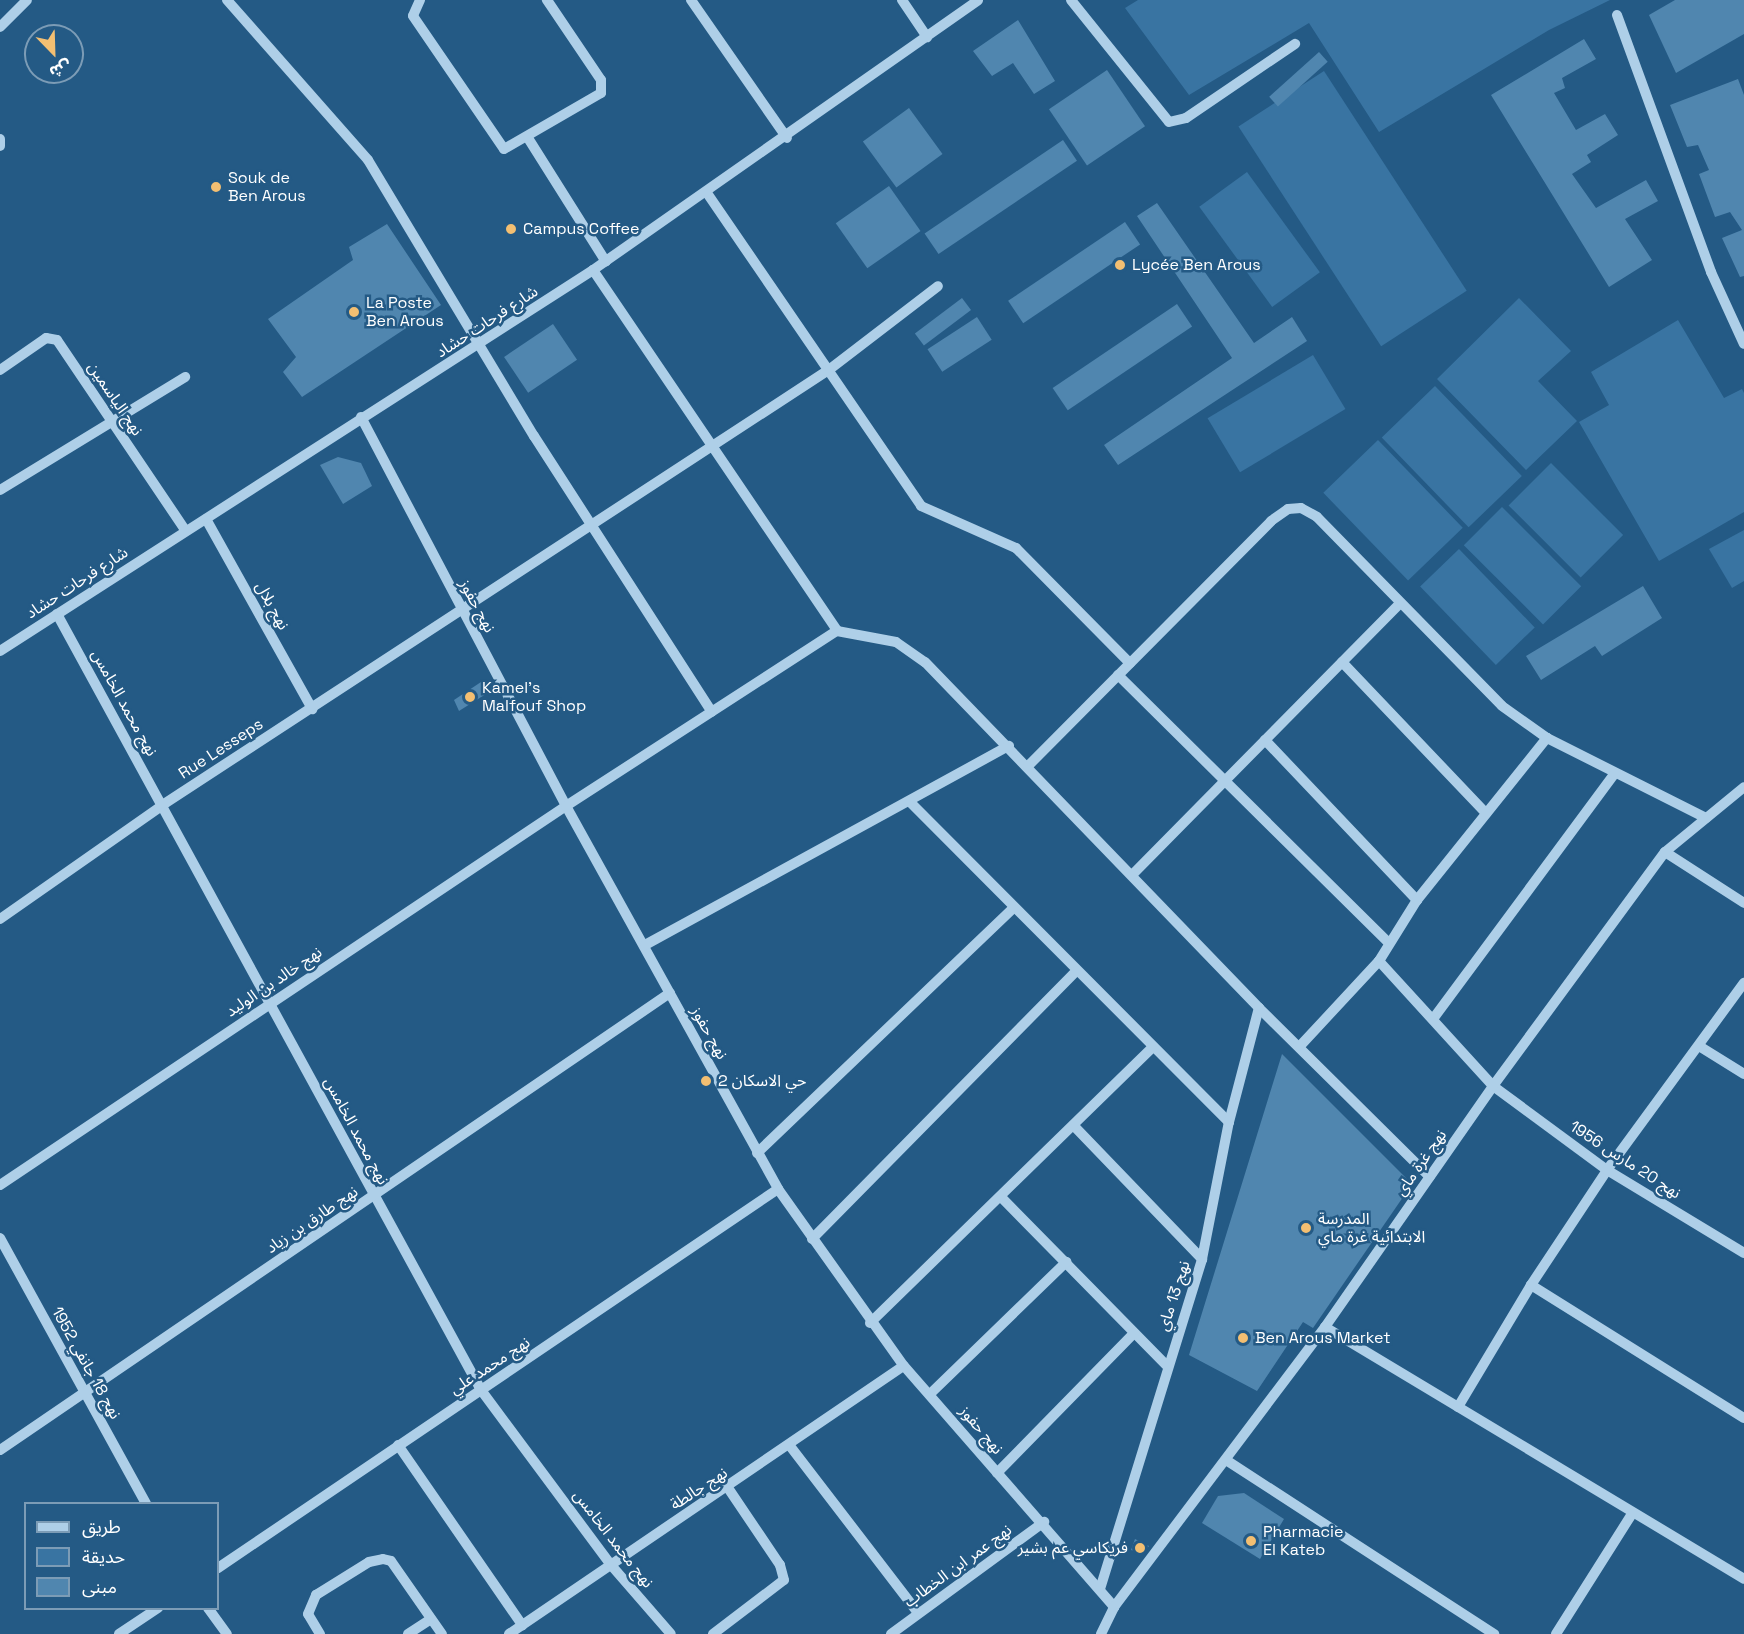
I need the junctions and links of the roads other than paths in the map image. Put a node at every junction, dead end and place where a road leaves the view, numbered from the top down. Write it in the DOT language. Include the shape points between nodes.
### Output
graph roads {
  1 [pos="27,0"];
  2 [pos="227,0"];
  3 [pos="547,0"];
  4 [pos="691,0"];
  5 [pos="902,0"];
  6 [pos="978,0"];
  7 [pos="1071,0"];
  8 [pos="417,1"];
  9 [pos="1617,15"];
  10 [pos="0,27"];
  11 [pos="927,37"];
  12 [pos="1294,44"];
  13 [pos="528,138"];
  14 [pos="787,138"];
  15 [pos="0,139"];
  16 [pos="0,146"];
  17 [pos="708,193"];
  18 [pos="606,262"];
  19 [pos="594,270"];
  20 [pos="938,286"];
  21 [pos="1744,344"];
  22 [pos="482,345"];
  23 [pos="830,369"];
  24 [pos="0,370"];
  25 [pos="185,377"];
  26 [pos="361,417"];
  27 [pos="112,421"];
  28 [pos="710,447"];
  29 [pos="0,490"];
  30 [pos="206,519"];
  31 [pos="591,526"];
  32 [pos="186,531"];
  33 [pos="1399,604"];
  34 [pos="462,611"];
  35 [pos="57,614"];
  36 [pos="837,631"];
  37 [pos="2,646"];
  38 [pos="1342,662"];
  39 [pos="1130,663"];
  40 [pos="1118,675"];
  41 [pos="312,709"];
  42 [pos="712,711"];
  43 [pos="1547,738"];
  44 [pos="1265,740"];
  45 [pos="1009,746"];
  46 [pos="1028,766"];
  47 [pos="1615,774"];
  48 [pos="1224,778"];
  49 [pos="1744,787"];
  50 [pos="910,802"];
  51 [pos="164,804"];
  52 [pos="566,806"];
  53 [pos="1486,813"];
  54 [pos="1706,818"];
  55 [pos="1665,852"];
  56 [pos="1133,874"];
  57 [pos="1417,900"];
  58 [pos="1744,903"];
  59 [pos="1012,909"];
  60 [pos="0,919"];
  61 [pos="1388,942"];
  62 [pos="645,945"];
  63 [pos="1379,961"];
  64 [pos="1076,971"];
  65 [pos="1744,983"];
  66 [pos="670,993"];
  67 [pos="270,1002"];
  68 [pos="1259,1008"];
  69 [pos="1433,1019"];
  70 [pos="1300,1046"];
  71 [pos="1699,1046"];
  72 [pos="1152,1048"];
  73 [pos="1744,1074"];
  74 [pos="1493,1086"];
  75 [pos="1229,1122"];
  76 [pos="1074,1126"];
  77 [pos="757,1152"];
  78 [pos="1607,1170"];
  79 [pos="1430,1177"];
  80 [pos="0,1185"];
  81 [pos="778,1189"];
  82 [pos="374,1196"];
  83 [pos="1001,1197"];
  84 [pos="0,1238"];
  85 [pos="812,1239"];
  86 [pos="1744,1253"];
  87 [pos="1202,1259"];
  88 [pos="1066,1262"];
  89 [pos="1531,1285"];
  90 [pos="870,1323"];
  91 [pos="1325,1327"];
  92 [pos="1134,1333"];
  93 [pos="904,1366"];
  94 [pos="1167,1366"];
  95 [pos="481,1389"];
  96 [pos="85,1392"];
  97 [pos="930,1394"];
  98 [pos="1458,1407"];
  99 [pos="1744,1418"];
  100 [pos="398,1445"];
  101 [pos="790,1446"];
  102 [pos="0,1449"];
  103 [pos="1226,1460"];
  104 [pos="997,1473"];
  105 [pos="728,1488"];
  106 [pos="145,1502"];
  107 [pos="1632,1514"];
  108 [pos="1044,1522"];
  109 [pos="611,1565"];
  110 [pos="219,1567"];
  111 [pos="1744,1580"];
  112 [pos="1100,1589"];
  113 [pos="1114,1607"];
  114 [pos="155,1610"];
  115 [pos="209,1610"];
  116 [pos="918,1613"];
  117 [pos="431,1619"];
  118 [pos="522,1625"];
  119 [pos="119,1634"];
  120 [pos="227,1634"];
  121 [pos="320,1634"];
  122 [pos="408,1634"];
  123 [pos="441,1634"];
  124 [pos="509,1634"];
  125 [pos="671,1634"];
  126 [pos="713,1634"];
  127 [pos="891,1634"];
  128 [pos="1101,1634"];
  129 [pos="1494,1634"];
  130 [pos="1556,1634"];
  1 -- 10 [label="street"];
  2 -- 22 [label="street" via="368,160"];
  3 -- 13 [label="street" via="603,86 601,93"];
  4 -- 14 [label="street"];
  5 -- 11 [label="street"];
  6 -- 11 [label="street, شارع فرحات حشاد"];
  7 -- 12 [label="street" via="1169,122 1186,118"];
  8 -- 13 [label="street" via="414,16 499,146 512,148"];
  9 -- 21 [label="street" via="1711,272"];
  11 -- 14 [label="street, شارع فرحات حشاد"];
  13 -- 18 [label="street"];
  14 -- 17 [label="street, شارع فرحات حشاد"];
  15 -- 16 [label="street"];
  17 -- 18 [label="street, شارع فرحات حشاد"];
  17 -- 23 [label="street"];
  18 -- 19 [label="street, شارع فرحات حشاد"];
  19 -- 22 [label="street, شارع فرحات حشاد"];
  19 -- 28 [label="street"];
  20 -- 23 [label="street, Rue Lesseps"];
  22 -- 26 [label="street, شارع فرحات حشاد"];
  22 -- 31 [label="street"];
  23 -- 28 [label="street, Rue Lesseps"];
  23 -- 39 [label="street" via="921,506 1016,548"];
  24 -- 27 [label="street, نهج الياسمين" via="46,338 54,338"];
  25 -- 27 [label="street"];
  26 -- 30 [label="street, شارع فرحات حشاد"];
  26 -- 34 [label="street, نهج حفوز"];
  27 -- 29 [label="street"];
  27 -- 32 [label="street, نهج الياسمين"];
  28 -- 31 [label="street, Rue Lesseps"];
  28 -- 36 [label="street"];
  30 -- 32 [label="street, شارع فرحات حشاد"];
  30 -- 41 [label="street, نهج بلال"];
  31 -- 34 [label="street, Rue Lesseps"];
  31 -- 42 [label="street"];
  32 -- 35 [label="street, شارع فرحات حشاد"];
  33 -- 38 [label="street"];
  33 -- 39 [label="street" via="1317,517 1300,508 1288,509"];
  33 -- 43 [label="street" via="1472,680"];
  34 -- 41 [label="street, Rue Lesseps"];
  34 -- 52 [label="street, نهج حفوز"];
  35 -- 37 [label="street, شارع فرحات حشاد"];
  35 -- 51 [label="street, نهج محمد الخامس"];
  36 -- 42 [label="street, نهج خالد بن الوليد"];
  36 -- 45 [label="street" via="875,636 909,650"];
  38 -- 44 [label="street"];
  38 -- 53 [label="street"];
  39 -- 40 [label="street"];
  40 -- 46 [label="street"];
  40 -- 48 [label="street"];
  41 -- 51 [label="street, Rue Lesseps"];
  42 -- 52 [label="street, نهج خالد بن الوليد"];
  43 -- 47 [label="street"];
  43 -- 53 [label="street"];
  44 -- 48 [label="street"];
  44 -- 57 [label="street"];
  45 -- 46 [label="street"];
  45 -- 50 [label="street"];
  46 -- 56 [label="street"];
  47 -- 54 [label="street"];
  47 -- 69 [label="street"];
  48 -- 56 [label="street"];
  48 -- 61 [label="street"];
  49 -- 54 [label="street, نهج غرة ماي"];
  50 -- 59 [label="street"];
  50 -- 62 [label="street"];
  51 -- 60 [label="street, Rue Lesseps"];
  51 -- 67 [label="street, نهج محمد الخامس"];
  52 -- 62 [label="street, نهج حفوز"];
  52 -- 67 [label="street, نهج خالد بن الوليد"];
  53 -- 57 [label="street"];
  54 -- 55 [label="street, نهج غرة ماي"];
  55 -- 58 [label="street"];
  55 -- 74 [label="street, نهج غرة ماي"];
  56 -- 68 [label="street"];
  57 -- 61 [label="street"];
  59 -- 64 [label="street"];
  59 -- 77 [label="street"];
  61 -- 63 [label="street"];
  62 -- 66 [label="street, نهج حفوز"];
  63 -- 69 [label="street, نهج 20 مارس 1956"];
  63 -- 70 [label="street"];
  64 -- 72 [label="street"];
  64 -- 85 [label="street"];
  65 -- 71 [label="street"];
  66 -- 77 [label="street, نهج حفوز"];
  66 -- 82 [label="street, نهج طارق بن زياد"];
  67 -- 80 [label="street, نهج خالد بن الوليد"];
  67 -- 82 [label="street, نهج محمد الخامس"];
  68 -- 70 [label="street"];
  68 -- 75 [label="street, نهج 13 ماي"];
  69 -- 74 [label="street, نهج 20 مارس 1956"];
  70 -- 79 [label="street"];
  71 -- 73 [label="street"];
  71 -- 78 [label="street"];
  72 -- 75 [label="street"];
  72 -- 76 [label="street"];
  74 -- 78 [label="street, نهج 20 مارس 1956"];
  74 -- 79 [label="street, نهج غرة ماي"];
  75 -- 87 [label="street, نهج 13 ماي"];
  76 -- 83 [label="street"];
  76 -- 87 [label="street"];
  77 -- 81 [label="street, نهج حفوز"];
  78 -- 86 [label="street, نهج 20 مارس 1956"];
  78 -- 89 [label="street"];
  79 -- 91 [label="street, نهج غرة ماي"];
  81 -- 85 [label="street, نهج حفوز"];
  81 -- 95 [label="street, نهج محمد علي"];
  82 -- 95 [label="street, نهج محمد الخامس"];
  82 -- 96 [label="street, نهج طارق بن زياد"];
  83 -- 88 [label="street"];
  83 -- 90 [label="street"];
  84 -- 96 [label="street, نهج 18 جانفي 1952"];
  85 -- 90 [label="street, نهج حفوز"];
  87 -- 94 [label="street, نهج 13 ماي"];
  88 -- 92 [label="street"];
  88 -- 97 [label="street"];
  89 -- 98 [label="street"];
  89 -- 99 [label="street"];
  90 -- 93 [label="street, نهج حفوز"];
  91 -- 98 [label="street"];
  91 -- 103 [label="street, نهج غرة ماي"];
  92 -- 94 [label="street"];
  92 -- 104 [label="street"];
  93 -- 97 [label="street, نهج حفوز"];
  93 -- 101 [label="street, نهج جالطة"];
  94 -- 112 [label="street, نهج 13 ماي"];
  95 -- 100 [label="street, نهج محمد علي"];
  95 -- 109 [label="street, نهج محمد الخامس"];
  96 -- 102 [label="street, نهج طارق بن زياد"];
  96 -- 106 [label="street, نهج 18 جانفي 1952"];
  97 -- 104 [label="street, نهج حفوز"];
  98 -- 107 [label="street"];
  100 -- 110 [label="street, نهج محمد علي"];
  100 -- 118 [label="street"];
  101 -- 105 [label="street, نهج جالطة"];
  101 -- 116 [label="street"];
  103 -- 113 [label="street, نهج غرة ماي"];
  103 -- 129 [label="street"];
  104 -- 108 [label="street, نهج حفوز"];
  105 -- 109 [label="street, نهج جالطة"];
  105 -- 126 [label="street" via="780,1565 784,1580"];
  107 -- 111 [label="street"];
  107 -- 130 [label="street"];
  108 -- 112 [label="street, نهج حفوز"];
  108 -- 116 [label="street, نهج عمر ابن الخطاب"];
  109 -- 118 [label="street, نهج جالطة"];
  109 -- 125 [label="street, نهج محمد الخامس"];
  112 -- 113 [label="street, نهج حفوز"];
  113 -- 128 [label="street, نهج غرة ماي"];
  114 -- 119 [label="street"];
  115 -- 120 [label="street"];
  116 -- 127 [label="street, نهج عمر ابن الخطاب"];
  117 -- 121 [label="street" via="391,1561 376,1559 311,1601 308,1614"];
  117 -- 122 [label="street"];
  117 -- 123 [label="street"];
  118 -- 124 [label="street, نهج جالطة"];
}
